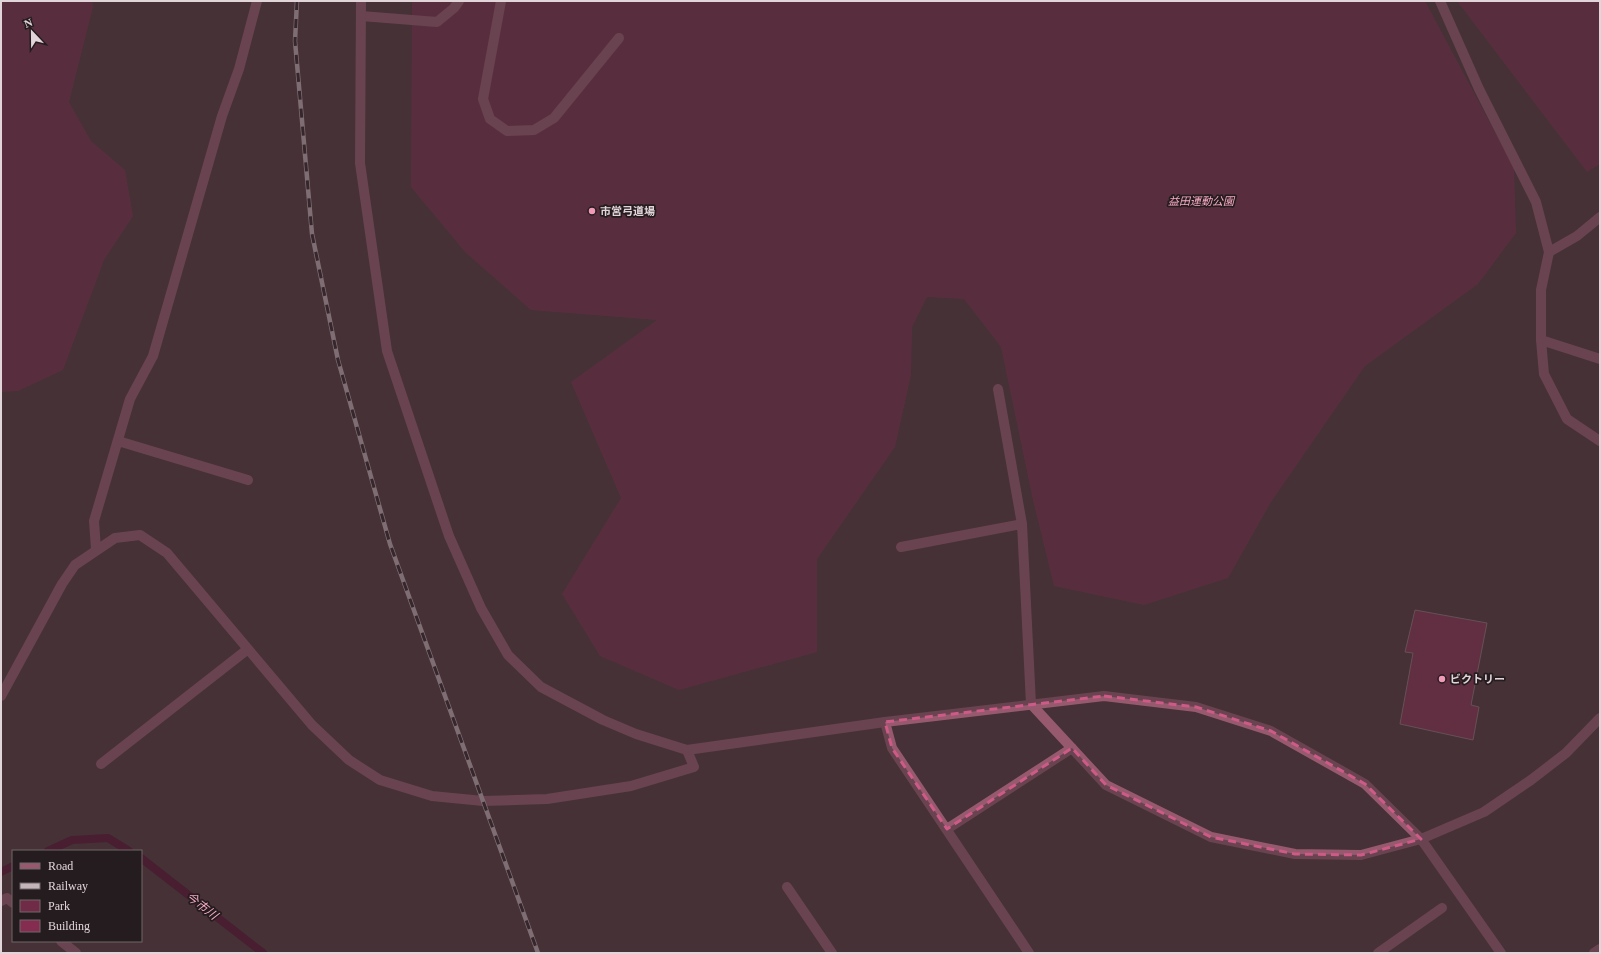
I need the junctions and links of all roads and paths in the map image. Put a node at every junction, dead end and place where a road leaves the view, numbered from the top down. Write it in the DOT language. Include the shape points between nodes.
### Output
graph roads {
  1 [pos="257,1"];
  2 [pos="361,1"];
  3 [pos="458,1"];
  4 [pos="501,1"];
  5 [pos="1440,1"];
  6 [pos="361,16"];
  7 [pos="619,38"];
  8 [pos="1600,217"];
  9 [pos="1549,252"];
  10 [pos="1541,340"];
  11 [pos="1600,359"];
  12 [pos="998,389"];
  13 [pos="118,441"];
  14 [pos="1600,441"];
  15 [pos="248,480"];
  16 [pos="1022,524"];
  17 [pos="901,547"];
  18 [pos="96,549"];
  19 [pos="248,649"];
  20 [pos="1,696"];
  21 [pos="1031,704"];
  22 [pos="1600,718"];
  23 [pos="885,722"];
  24 [pos="1072,748"];
  25 [pos="688,750"];
  26 [pos="101,764"];
  27 [pos="947,829"];
  28 [pos="1421,839"];
  29 [pos="787,887"];
  30 [pos="1,901"];
  31 [pos="12,902"];
  32 [pos="1442,908"];
  33 [pos="62,942"];
  34 [pos="1600,949"];
  35 [pos="76,953"];
  36 [pos="832,953"];
  37 [pos="1029,953"];
  38 [pos="1378,953"];
  39 [pos="1501,953"];
  40 [pos="1594,953"];
  1 -- 13 [label="street" via="154,356 130,399"];
  2 -- 6 [label="street"];
  3 -- 6 [label="street" via="454,8 437,22"];
  4 -- 7 [label="street" via="483,99 490,119 507,131 534,130 554,118"];
  5 -- 9 [label="street" via="1479,89 1536,202"];
  6 -- 25 [label="street" via="360,163 387,351 449,536 481,608 508,655 541,687 603,720 636,734"];
  8 -- 9 [label="street" via="1577,236"];
  9 -- 10 [label="street" via="1541,290"];
  10 -- 11 [label="street"];
  10 -- 14 [label="street" via="1544,374 1567,419"];
  12 -- 16 [label="street"];
  13 -- 15 [label="street"];
  13 -- 18 [label="street" via="94,522"];
  16 -- 17 [label="street"];
  16 -- 21 [label="street"];
  18 -- 19 [label="street" via="115,538 140,535 167,553"];
  18 -- 20 [label="street" via="75,565 62,584"];
  19 -- 25 [label="street" via="312,725 350,760 380,780 432,796 483,801 547,799 631,786 694,767"];
  19 -- 26 [label="street"];
  21 -- 23 [label="street"];
  21 -- 24 [label="street"];
  21 -- 28 [label="street" via="1104,696 1196,707 1271,731 1365,784"];
  22 -- 28 [label="street" via="1566,753 1490,808"];
  23 -- 25 [label="street"];
  23 -- 27 [label="street" via="892,748"];
  24 -- 27 [label="street"];
  24 -- 28 [label="street" via="1106,785 1211,837 1295,854 1361,855"];
  27 -- 37 [label="street"];
  28 -- 39 [label="street"];
  29 -- 36 [label="street"];
  30 -- 31 [label="street" via="7,898"];
  32 -- 38 [label="street"];
  33 -- 35 [label="street"];
  34 -- 40 [label="street"];
}
